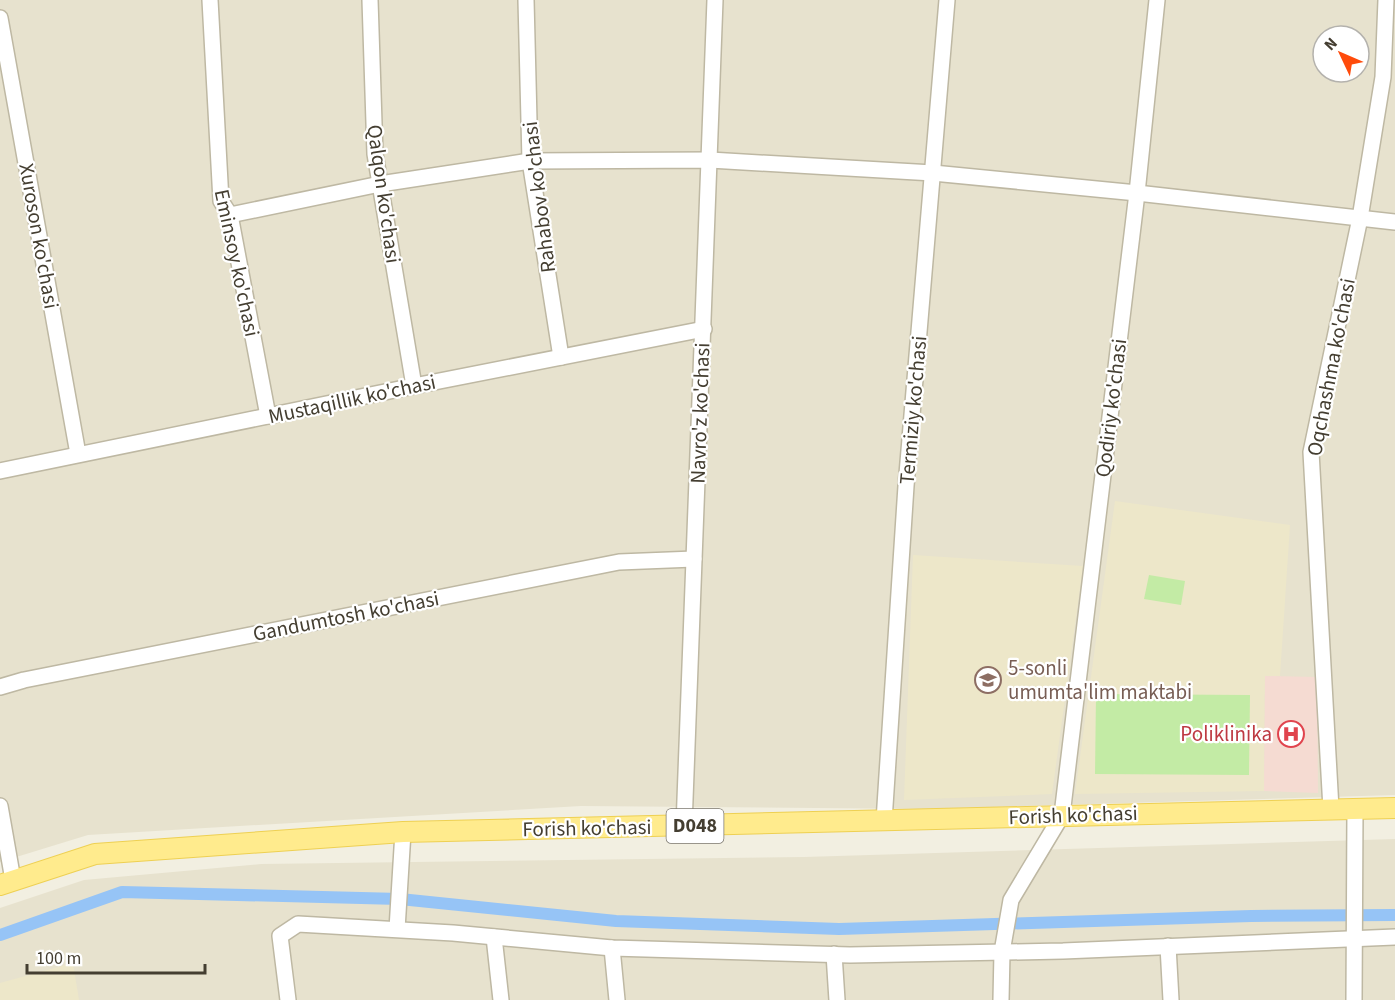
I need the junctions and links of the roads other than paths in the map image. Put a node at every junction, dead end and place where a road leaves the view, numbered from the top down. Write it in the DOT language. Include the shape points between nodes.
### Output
graph roads {
  1 [pos="210,0"];
  2 [pos="369,0"];
  3 [pos="526,0"];
  4 [pos="715,0"];
  5 [pos="947,0"];
  6 [pos="1157,0"];
  7 [pos="1386,0"];
  8 [pos="0,18"];
  9 [pos="530,160"];
  10 [pos="710,160"];
  11 [pos="933,173"];
  12 [pos="380,184"];
  13 [pos="1137,193"];
  14 [pos="230,214"];
  15 [pos="1360,218"];
  16 [pos="1395,222"];
  17 [pos="704,329"];
  18 [pos="561,357"];
  19 [pos="414,386"];
  20 [pos="268,416"];
  21 [pos="78,454"];
  22 [pos="0,471"];
  23 [pos="694,559"];
  24 [pos="0,687"];
  25 [pos="0,806"];
  26 [pos="1331,808"];
  27 [pos="1395,808"];
  28 [pos="1355,809"];
  29 [pos="1062,815"];
  30 [pos="884,821"];
  31 [pos="684,826"];
  32 [pos="403,832"];
  33 [pos="7,883"];
  34 [pos="398,930"];
  35 [pos="494,937"];
  36 [pos="1395,937"];
  37 [pos="1356,938"];
  38 [pos="1168,946"];
  39 [pos="612,948"];
  40 [pos="1002,952"];
  41 [pos="834,954"];
  42 [pos="288,1000"];
  43 [pos="501,1000"];
  44 [pos="616,1000"];
  45 [pos="837,1000"];
  46 [pos="1001,1000"];
  47 [pos="1171,1000"];
  48 [pos="1354,1000"];
  1 -- 14 [label="street, Eminsoy ko'chasi" via="221,201"];
  2 -- 12 [label="street, Qalqon ko'chasi" via="375,154"];
  3 -- 9 [label="street, Rahabov ko'chasi"];
  4 -- 10 [label="street, Navro'z ko'chasi"];
  5 -- 11 [label="street, Termiziy ko'chasi"];
  6 -- 13 [label="street, Qodiriy ko'chasi"];
  7 -- 15 [label="street, Oqchashma ko'chasi" via="1383,77"];
  8 -- 21 [label="street, Xuroson ko'chasi"];
  9 -- 10 [label="street"];
  9 -- 12 [label="street"];
  9 -- 18 [label="street, Rahabov ko'chasi"];
  10 -- 11 [label="street"];
  10 -- 17 [label="street, Navro'z ko'chasi"];
  11 -- 13 [label="street"];
  11 -- 30 [label="street, Termiziy ko'chasi"];
  12 -- 14 [label="street"];
  12 -- 19 [label="street, Qalqon ko'chasi"];
  13 -- 15 [label="street"];
  13 -- 29 [label="street, Qodiriy ko'chasi"];
  14 -- 20 [label="street, Eminsoy ko'chasi"];
  15 -- 16 [label="street"];
  15 -- 26 [label="street, Oqchashma ko'chasi" via="1311,452"];
  17 -- 18 [label="street, Mustaqillik ko'chasi"];
  17 -- 23 [label="street, Navro'z ko'chasi"];
  18 -- 19 [label="street, Mustaqillik ko'chasi"];
  19 -- 20 [label="street, Mustaqillik ko'chasi"];
  20 -- 21 [label="street, Mustaqillik ko'chasi"];
  21 -- 22 [label="street, Mustaqillik ko'chasi"];
  23 -- 24 [label="street, Gandumtosh ko'chasi" via="619,562"];
  23 -- 31 [label="street, Navro'z ko'chasi"];
  25 -- 33 [label="street"];
  26 -- 28 [label="main road, Forish ko'chasi / D048"];
  26 -- 29 [label="main road, Forish ko'chasi / D048"];
  27 -- 28 [label="main road, Forish ko'chasi / D048"];
  28 -- 37 [label="street"];
  29 -- 30 [label="main road, Forish ko'chasi / D048"];
  29 -- 40 [label="street" via="1011,900"];
  30 -- 31 [label="main road, Forish ko'chasi / D048"];
  31 -- 32 [label="main road, Forish ko'chasi / D048"];
  32 -- 33 [label="main road, Forish ko'chasi / D048" via="95,854"];
  32 -- 34 [label="street"];
  34 -- 35 [label="street"];
  34 -- 42 [label="street" via="298,924 280,936"];
  35 -- 39 [label="street"];
  35 -- 43 [label="street"];
  36 -- 37 [label="street"];
  37 -- 38 [label="street"];
  37 -- 48 [label="street"];
  38 -- 40 [label="street"];
  38 -- 47 [label="street"];
  39 -- 41 [label="street"];
  39 -- 44 [label="street"];
  40 -- 41 [label="street"];
  40 -- 46 [label="street"];
  41 -- 45 [label="street"];
}
